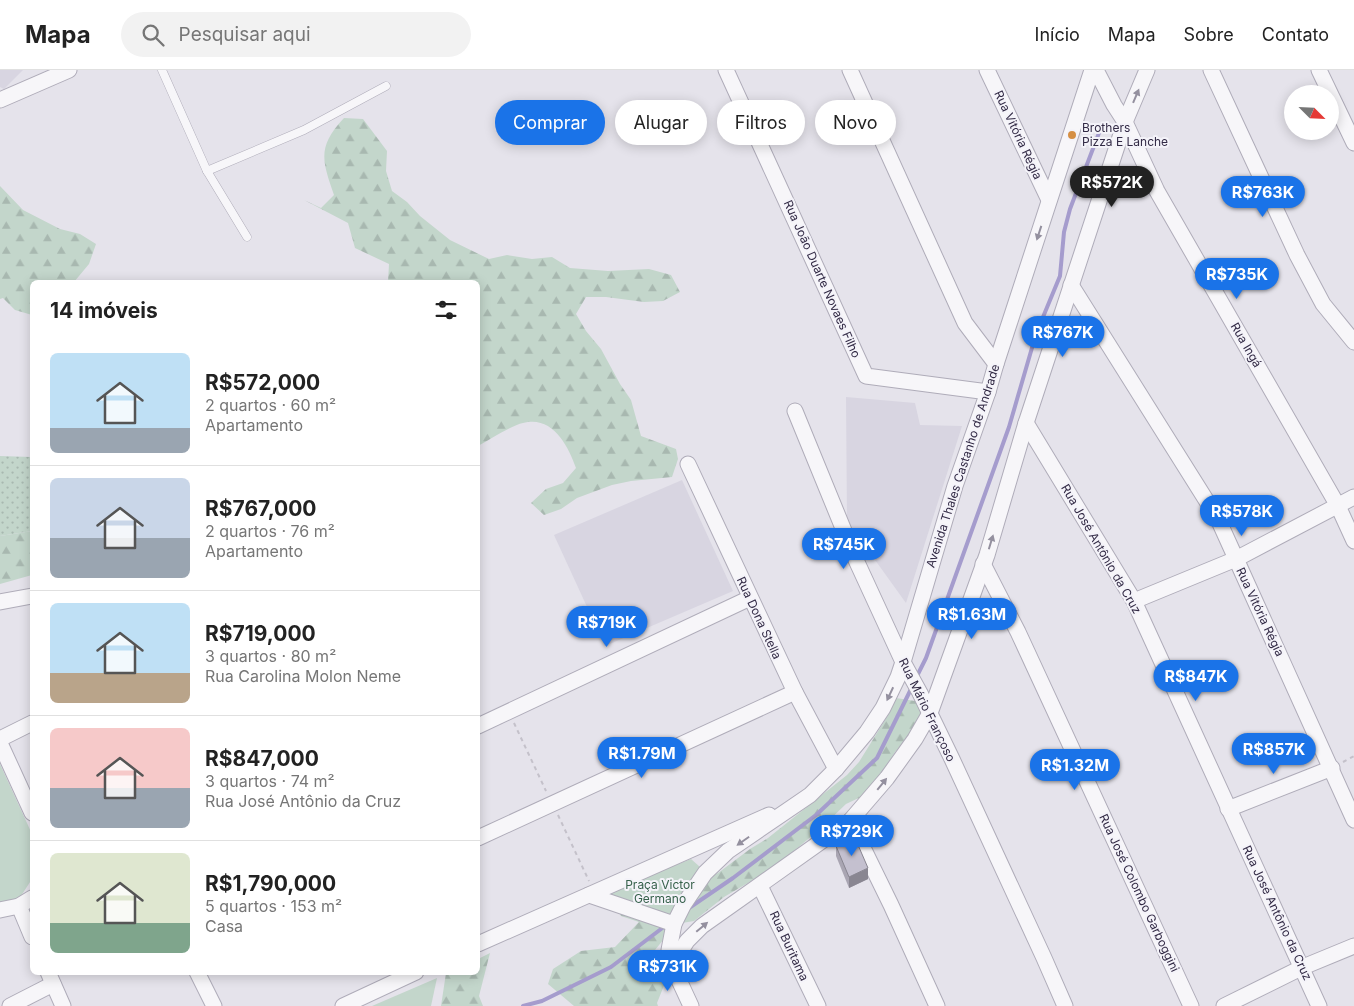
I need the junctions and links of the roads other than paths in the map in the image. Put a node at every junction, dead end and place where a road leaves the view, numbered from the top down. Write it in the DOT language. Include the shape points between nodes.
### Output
graph roads {
  1 [pos="69,70"];
  2 [pos="162,70"];
  3 [pos="726,70"];
  4 [pos="850,70"];
  5 [pos="987,70"];
  6 [pos="1094,70"];
  7 [pos="1147,70"];
  8 [pos="1211,70"];
  9 [pos="1319,70"];
  10 [pos="386,86"];
  11 [pos="0,100"];
  12 [pos="1125,122"];
  13 [pos="1354,143"];
  14 [pos="207,171"];
  15 [pos="1049,200"];
  16 [pos="247,237"];
  17 [pos="1071,285"];
  18 [pos="1354,342"];
  19 [pos="996,364"];
  20 [pos="988,392"];
  21 [pos="794,411"];
  22 [pos="1026,423"];
  23 [pos="688,464"];
  24 [pos="1354,497"];
  25 [pos="1338,506"];
  26 [pos="1354,541"];
  27 [pos="1236,559"];
  28 [pos="983,564"];
  29 [pos="30,596"];
  30 [pos="750,598"];
  31 [pos="1134,601"];
  32 [pos="0,602"];
  33 [pos="903,662"];
  34 [pos="795,692"];
  35 [pos="930,713"];
  36 [pos="30,724"];
  37 [pos="480,725"];
  38 [pos="0,739"];
  39 [pos="0,743"];
  40 [pos="836,768"];
  41 [pos="1332,768"];
  42 [pos="810,795"];
  43 [pos="30,809"];
  44 [pos="1228,809"];
  45 [pos="1354,820"];
  46 [pos="850,821"];
  47 [pos="480,837"];
  48 [pos="760,886"];
  49 [pos="592,893"];
  50 [pos="30,899"];
  51 [pos="19,906"];
  52 [pos="0,910"];
  53 [pos="674,924"];
  54 [pos="30,932"];
  55 [pos="480,943"];
  56 [pos="1354,946"];
  57 [pos="672,966"];
  58 [pos="1302,967"];
  59 [pos="198,975"];
  60 [pos="410,975"];
  61 [pos="51,978"];
  62 [pos="10,1006"];
  63 [pos="63,1006"];
  64 [pos="214,1006"];
  65 [pos="343,1006"];
  66 [pos="691,1006"];
  67 [pos="818,1006"];
  68 [pos="937,1006"];
  69 [pos="1065,1006"];
  70 [pos="1191,1006"];
  71 [pos="1224,1006"];
  72 [pos="1319,1006"];
  1 -- 11 [label="street"];
  2 -- 14 [label="lane"];
  3 -- 20 [label="street, Rua João Duarte Novaes Filho" via="866,376"];
  4 -- 19 [label="street" via="965,323"];
  5 -- 15 [label="street, Rua Vitória Régia"];
  6 -- 12 [label="street, Rua Ingá"];
  6 -- 15 [label="street, Avenida Thales Castanho de Andrade"];
  12 -- 7 [label="street, one-way"];
  8 -- 18 [label="street" via="1323,304"];
  9 -- 13 [label="street"];
  10 -- 14 [label="lane" via="304,130"];
  12 -- 17 [label="street"];
  12 -- 25 [label="street, Rua Ingá" via="1157,191"];
  14 -- 16 [label="lane"];
  15 -- 19 [label="street, Avenida Thales Castanho de Andrade, one-way"];
  17 -- 22 [label="street"];
  17 -- 27 [label="street, Rua Vitória Régia" via="1218,519"];
  19 -- 20 [label="street, Avenida Thales Castanho de Andrade"];
  20 -- 33 [label="street, Avenida Thales Castanho de Andrade" via="954,486"];
  21 -- 33 [label="street, Rua Mário Françoso"];
  28 -- 22 [label="street, one-way"];
  22 -- 31 [label="street, Rua José Antônio da Cruz"];
  23 -- 30 [label="street, Rua Dona Stella"];
  24 -- 25 [label="street"];
  25 -- 26 [label="street, Rua Ingá"];
  25 -- 27 [label="street"];
  27 -- 31 [label="street"];
  27 -- 41 [label="street, Rua Vitória Régia"];
  28 -- 35 [label="street"];
  28 -- 70 [label="street, Rua José Colombo Garboggini" via="1018,632"];
  29 -- 32 [label="street"];
  30 -- 34 [label="street, Rua Dona Stella"];
  30 -- 37 [label="street"];
  31 -- 44 [label="street, Rua José Antônio da Cruz"];
  33 -- 35 [label="street, Rua Mário Françoso"];
  33 -- 40 [label="street, Avenida Thales Castanho de Andrade, one-way" via="884,708"];
  34 -- 40 [label="street, Rua Dona Stella"];
  34 -- 47 [label="street"];
  46 -- 35 [label="street, one-way" via="893,770"];
  35 -- 69 [label="street, Rua Mário Françoso"];
  36 -- 38 [label="street"];
  39 -- 43 [label="street"];
  40 -- 42 [label="street, Avenida Thales Castanho de Andrade"];
  41 -- 44 [label="street"];
  41 -- 45 [label="street, Rua Vitória Régia"];
  42 -- 49 [label="street"];
  42 -- 53 [label="street, Avenida Thales Castanho de Andrade, one-way" via="728,852 705,873"];
  44 -- 58 [label="street, Rua José Antônio da Cruz"];
  46 -- 48 [label="street"];
  46 -- 68 [label="street"];
  57 -- 48 [label="street, one-way" via="687,941 702,926"];
  48 -- 67 [label="street, Rua Buritama"];
  49 -- 53 [label="street"];
  49 -- 55 [label="street"];
  50 -- 51 [label="street"];
  51 -- 52 [label="street"];
  51 -- 54 [label="street"];
  53 -- 57 [label="street, Avenida Thales Castanho de Andrade" via="670,950"];
  56 -- 58 [label="street"];
  57 -- 66 [label="street"];
  58 -- 71 [label="street"];
  58 -- 72 [label="street, Rua José Antônio da Cruz"];
  59 -- 64 [label="street"];
  60 -- 65 [label="street"];
  61 -- 62 [label="street"];
  61 -- 63 [label="street"];
}
